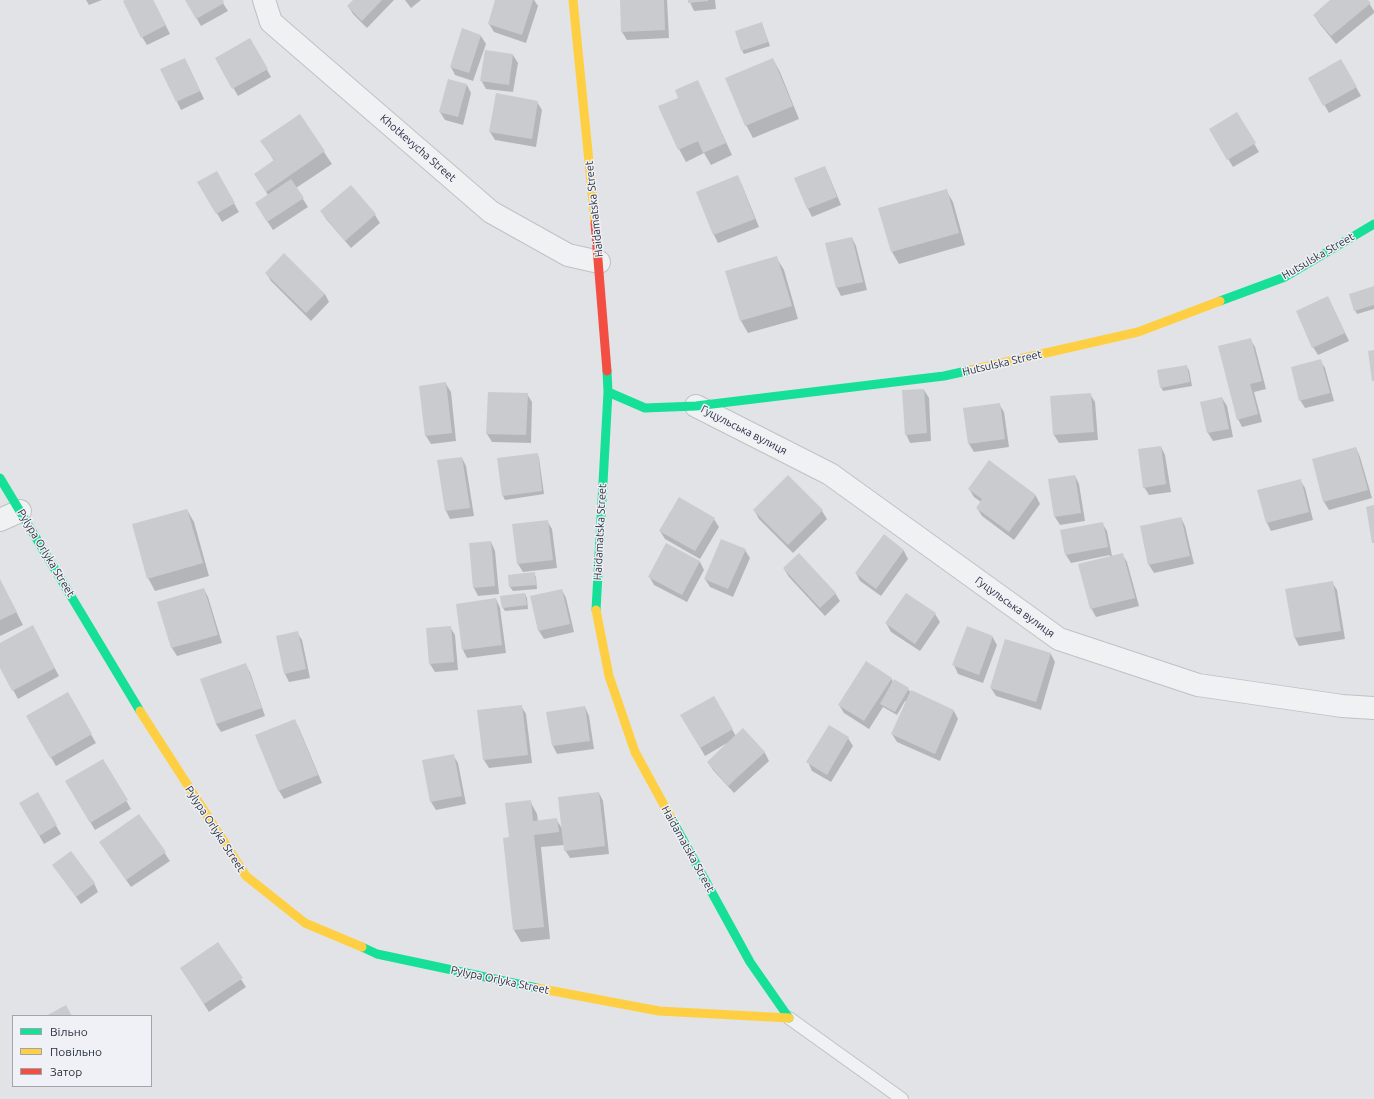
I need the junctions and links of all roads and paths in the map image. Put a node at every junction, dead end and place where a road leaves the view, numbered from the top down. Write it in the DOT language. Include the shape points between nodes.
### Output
graph roads {
  1 [pos="264,0"];
  2 [pos="573,0"];
  3 [pos="1374,224"];
  4 [pos="599,262"];
  5 [pos="608,392"];
  6 [pos="696,406"];
  7 [pos="0,478"];
  8 [pos="20,511"];
  9 [pos="0,520"];
  10 [pos="1374,708"];
  11 [pos="789,1018"];
  12 [pos="902,1099"];
  1 -- 4 [label="street, Khotkevycha Street" via="271,22 491,212 568,255"];
  2 -- 4 [label="street, Haidamatska Street"];
  3 -- 6 [label="street, Hutsulska Street" via="1285,277 1138,332 944,376"];
  4 -- 5 [label="street, Haidamatska Street"];
  5 -- 6 [label="street, Hutsulska Street" via="645,408"];
  5 -- 11 [label="street, Haidamatska Street" via="596,608 609,676 635,752 750,962"];
  6 -- 10 [label="street, Гуцульська вулиця" via="830,474 1059,639 1198,685 1342,706"];
  7 -- 8 [label="street, Pylypa Orlyka Street"];
  8 -- 9 [label="street"];
  8 -- 11 [label="street, Pylypa Orlyka Street" via="131,697 246,876 305,922 377,954 500,980 659,1011"];
  11 -- 12 [label="lane"];
}
